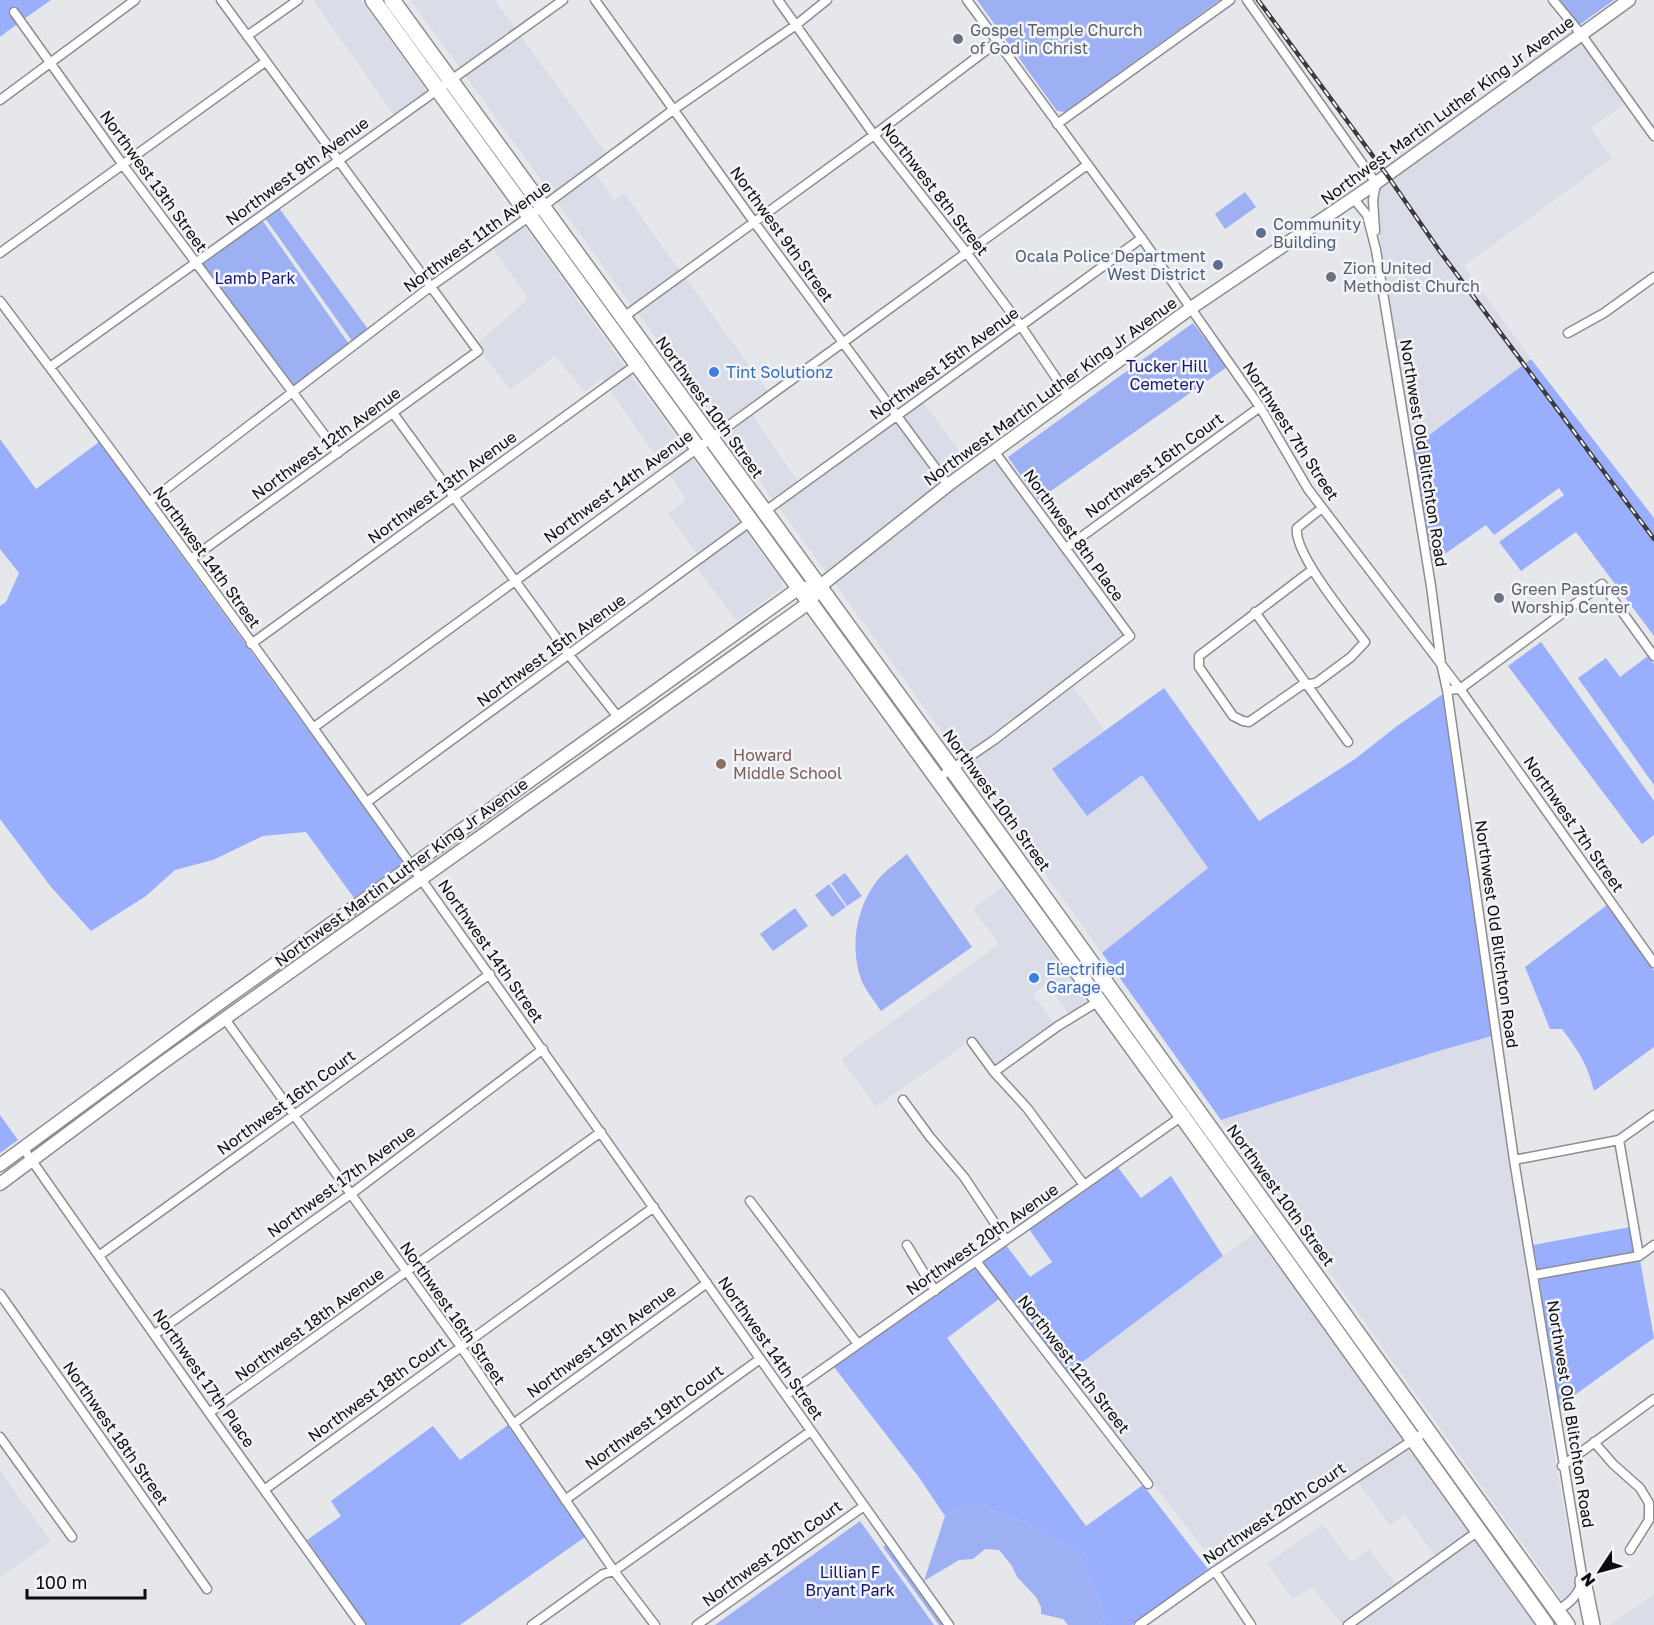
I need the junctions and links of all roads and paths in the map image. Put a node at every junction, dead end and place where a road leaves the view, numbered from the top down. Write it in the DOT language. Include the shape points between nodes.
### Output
graph roads {
  1 [pos="135,0"];
  2 [pos="221,0"];
  3 [pos="298,0"];
  4 [pos="373,0"];
  5 [pos="392,0"];
  6 [pos="562,0"];
  7 [pos="595,0"];
  8 [pos="778,0"];
  9 [pos="827,0"];
  10 [pos="967,0"];
  11 [pos="1230,0"];
  12 [pos="1247,0"];
  13 [pos="1553,0"];
  14 [pos="1629,0"];
  15 [pos="14,12"];
  16 [pos="796,25"];
  17 [pos="1581,34"];
  18 [pos="247,36"];
  19 [pos="997,42"];
  20 [pos="265,62"];
  21 [pos="51,64"];
  22 [pos="444,84"];
  23 [pos="0,100"];
  24 [pos="673,110"];
  25 [pos="1057,124"];
  26 [pos="874,135"];
  27 [pos="1654,136"];
  28 [pos="338,161"];
  29 [pos="123,165"];
  30 [pos="1087,165"];
  31 [pos="1376,183"];
  32 [pos="1353,198"];
  33 [pos="543,207"];
  34 [pos="530,216"];
  35 [pos="754,222"];
  36 [pos="1142,238"];
  37 [pos="1376,250"];
  38 [pos="966,252"];
  39 [pos="0,253"];
  40 [pos="196,263"];
  41 [pos="1654,277"];
  42 [pos="430,287"];
  43 [pos="0,301"];
  44 [pos="1191,308"];
  45 [pos="616,322"];
  46 [pos="1021,326"];
  47 [pos="1568,333"];
  48 [pos="843,343"];
  49 [pos="643,359"];
  50 [pos="50,367"];
  51 [pos="292,391"];
  52 [pos="1069,397"];
  53 [pos="1260,407"];
  54 [pos="393,412"];
  55 [pos="897,416"];
  56 [pos="704,442"];
  57 [pos="994,451"];
  58 [pos="338,453"];
  59 [pos="948,485"];
  60 [pos="454,497"];
  61 [pos="149,502"];
  62 [pos="1322,508"];
  63 [pos="758,516"];
  64 [pos="1066,548"];
  65 [pos="191,560"];
  66 [pos="1312,570"];
  67 [pos="515,581"];
  68 [pos="819,587"];
  69 [pos="799,588"];
  70 [pos="810,602"];
  71 [pos="1255,612"];
  72 [pos="251,644"];
  73 [pos="569,655"];
  74 [pos="1654,656"];
  75 [pos="1441,663"];
  76 [pos="1308,684"];
  77 [pos="1460,689"];
  78 [pos="1447,690"];
  79 [pos="618,717"];
  80 [pos="313,728"];
  81 [pos="1348,742"];
  82 [pos="952,769"];
  83 [pos="937,779"];
  84 [pos="367,802"];
  85 [pos="413,867"];
  86 [pos="421,878"];
  87 [pos="1087,956"];
  88 [pos="1654,963"];
  89 [pos="1073,966"];
  90 [pos="490,974"];
  91 [pos="1099,1001"];
  92 [pos="225,1019"];
  93 [pos="972,1042"];
  94 [pos="543,1049"];
  95 [pos="994,1072"];
  96 [pos="903,1100"];
  97 [pos="1195,1106"];
  98 [pos="294,1115"];
  99 [pos="1654,1115"];
  100 [pos="1182,1116"];
  101 [pos="601,1132"];
  102 [pos="1619,1140"];
  103 [pos="24,1148"];
  104 [pos="33,1160"];
  105 [pos="1514,1160"];
  106 [pos="0,1165"];
  107 [pos="0,1184"];
  108 [pos="1084,1185"];
  109 [pos="351,1194"];
  110 [pos="750,1201"];
  111 [pos="654,1208"];
  112 [pos="1006,1240"];
  113 [pos="907,1245"];
  114 [pos="1654,1245"];
  115 [pos="100,1255"];
  116 [pos="1639,1256"];
  117 [pos="976,1261"];
  118 [pos="406,1272"];
  119 [pos="1534,1275"];
  120 [pos="1300,1281"];
  121 [pos="707,1283"];
  122 [pos="935,1291"];
  123 [pos="1328,1291"];
  124 [pos="0,1294"];
  125 [pos="155,1334"];
  126 [pos="858,1344"];
  127 [pos="460,1347"];
  128 [pos="760,1359"];
  129 [pos="786,1395"];
  130 [pos="1654,1399"];
  131 [pos="209,1413"];
  132 [pos="513,1424"];
  133 [pos="1428,1430"];
  134 [pos="811,1431"];
  135 [pos="0,1437"];
  136 [pos="1414,1439"];
  137 [pos="1594,1442"];
  138 [pos="1562,1466"];
  139 [pos="1148,1484"];
  140 [pos="264,1490"];
  141 [pos="565,1500"];
  142 [pos="864,1506"];
  143 [pos="1493,1520"];
  144 [pos="1479,1530"];
  145 [pos="72,1537"];
  146 [pos="1630,1550"];
  147 [pos="1215,1570"];
  148 [pos="614,1571"];
  149 [pos="1583,1581"];
  150 [pos="207,1589"];
  151 [pos="1557,1611"];
  152 [pos="361,1625"];
  153 [pos="532,1625"];
  154 [pos="655,1625"];
  155 [pos="697,1625"];
  156 [pos="949,1625"];
  157 [pos="1140,1625"];
  158 [pos="1251,1625"];
  159 [pos="1348,1625"];
  160 [pos="1546,1625"];
  161 [pos="1567,1625"];
  162 [pos="1592,1625"];
  1 -- 21 [label="street"];
  2 -- 18 [label="street"];
  3 -- 18 [label="street"];
  4 -- 22 [label="highway, Northwest 10th Street"];
  5 -- 22 [label="highway, Northwest 10th Street"];
  6 -- 22 [label="street, Northwest 9th Avenue"];
  7 -- 24 [label="street, Northwest 9th Street"];
  8 -- 16 [label="street, Northwest 8th Street"];
  9 -- 16 [label="street, Northwest 11th Avenue"];
  10 -- 19 [label="street, Northwest 7th Street"];
  11 -- 25 [label="street"];
  12 -- 31 [label="street"];
  13 -- 17 [label="street"];
  14 -- 17 [label="main road, Northwest Martin Luther King Jr Avenue"];
  15 -- 21 [label="street, Northwest 13th Street"];
  16 -- 24 [label="street, Northwest 11th Avenue"];
  16 -- 26 [label="street, Northwest 8th Street"];
  17 -- 27 [label="street"];
  17 -- 31 [label="main road, Northwest Martin Luther King Jr Avenue"];
  18 -- 20 [label="street"];
  19 -- 25 [label="street, Northwest 7th Street"];
  19 -- 26 [label="street"];
  20 -- 28 [label="street"];
  20 -- 29 [label="street"];
  21 -- 23 [label="street"];
  21 -- 29 [label="street, Northwest 13th Street"];
  22 -- 28 [label="street, Northwest 9th Avenue"];
  22 -- 33 [label="highway, Northwest 10th Street"];
  22 -- 34 [label="highway, Northwest 10th Street"];
  24 -- 33 [label="street, Northwest 11th Avenue"];
  24 -- 35 [label="street, Northwest 9th Street"];
  25 -- 30 [label="street, Northwest 7th Street"];
  26 -- 35 [label="street"];
  26 -- 38 [label="street, Northwest 8th Street"];
  28 -- 40 [label="street, Northwest 9th Avenue"];
  28 -- 42 [label="street"];
  29 -- 39 [label="street"];
  29 -- 40 [label="street, Northwest 13th Street"];
  30 -- 36 [label="street, Northwest 7th Street"];
  30 -- 38 [label="street, Northwest 14th Avenue"];
  31 -- 32 [label="main road, Northwest Martin Luther King Jr Avenue"];
  31 -- 37 [label="street, Northwest Old Blitchton Road"];
  32 -- 37 [label="street, Northwest Old Blitchton Road" via="1367,215"];
  32 -- 44 [label="main road, Northwest Martin Luther King Jr Avenue"];
  33 -- 34 [label="street, Northwest 11th Avenue"];
  33 -- 45 [label="highway, Northwest 10th Street"];
  34 -- 42 [label="street, Northwest 11th Avenue"];
  34 -- 45 [label="highway, Northwest 10th Street"];
  35 -- 45 [label="street"];
  35 -- 48 [label="street, Northwest 9th Street"];
  36 -- 44 [label="street, Northwest 7th Street"];
  36 -- 46 [label="street, Northwest 15th Avenue"];
  37 -- 75 [label="street, Northwest Old Blitchton Road"];
  38 -- 46 [label="street, Northwest 8th Street"];
  38 -- 48 [label="street, Northwest 14th Avenue"];
  40 -- 50 [label="street, Northwest 9th Avenue"];
  40 -- 51 [label="street, Northwest 13th Street"];
  41 -- 47 [label="street"];
  42 -- 51 [label="street, Northwest 11th Avenue"];
  42 -- 54 [label="street, Northwest 12th Avenue" via="478,351"];
  43 -- 50 [label="street, Northwest 14th Street"];
  44 -- 52 [label="main road, Northwest Martin Luther King Jr Avenue"];
  44 -- 53 [label="street, Northwest 7th Street"];
  45 -- 49 [label="highway, Northwest 10th Street"];
  46 -- 52 [label="street, Northwest 8th Street"];
  46 -- 55 [label="street, Northwest 15th Avenue"];
  48 -- 55 [label="street, Northwest 9th Street"];
  48 -- 56 [label="street, Northwest 14th Avenue"];
  49 -- 56 [label="highway, Northwest 10th Street"];
  49 -- 60 [label="street, Northwest 13th Avenue"];
  50 -- 61 [label="street, Northwest 14th Street"];
  51 -- 58 [label="street, Northwest 13th Street"];
  51 -- 61 [label="street, Northwest 11th Avenue"];
  52 -- 57 [label="main road, Northwest Martin Luther King Jr Avenue"];
  53 -- 62 [label="street, Northwest 7th Street"];
  53 -- 64 [label="street, Northwest 16th Court"];
  54 -- 58 [label="street, Northwest 12th Avenue"];
  54 -- 60 [label="street"];
  55 -- 59 [label="street, Northwest 9th Street"];
  55 -- 63 [label="street, Northwest 15th Avenue"];
  56 -- 63 [label="highway, Northwest 10th Street"];
  56 -- 67 [label="street, Northwest 14th Avenue"];
  57 -- 59 [label="main road, Northwest Martin Luther King Jr Avenue"];
  57 -- 64 [label="street, Northwest 8th Place"];
  58 -- 65 [label="street, Northwest 12th Avenue"];
  59 -- 68 [label="main road, Northwest Martin Luther King Jr Avenue"];
  60 -- 67 [label="street"];
  60 -- 72 [label="street, Northwest 13th Avenue"];
  61 -- 65 [label="street, Northwest 14th Street"];
  62 -- 66 [label="street" via="1297,528 1296,535"];
  62 -- 75 [label="street, Northwest 7th Street"];
  63 -- 68 [label="highway, Northwest 10th Street"];
  63 -- 69 [label="highway, Northwest 10th Street"];
  63 -- 73 [label="street, Northwest 15th Avenue"];
  64 -- 82 [label="street, Northwest 8th Place" via="1130,636"];
  65 -- 72 [label="street, Northwest 14th Street"];
  66 -- 71 [label="street"];
  66 -- 76 [label="street" via="1365,642 1316,683"];
  67 -- 73 [label="street"];
  67 -- 80 [label="street, Northwest 14th Avenue"];
  68 -- 69 [label="main road"];
  68 -- 70 [label="main road, Northwest Martin Luther King Jr Avenue"];
  68 -- 82 [label="highway, Northwest 10th Street"];
  69 -- 70 [label="highway, Northwest 10th Street"];
  69 -- 79 [label="main road, Northwest Martin Luther King Jr Avenue"];
  70 -- 83 [label="highway, Northwest 10th Street"];
  70 -- 86 [label="main road, Northwest Martin Luther King Jr Avenue"];
  71 -- 76 [label="street"];
  71 -- 76 [label="street" via="1199,656 1199,667 1233,716 1249,722"];
  72 -- 80 [label="street, Northwest 14th Street"];
  73 -- 79 [label="street"];
  73 -- 84 [label="street, Northwest 15th Avenue"];
  74 -- 77 [label="street" via="1602,584"];
  75 -- 77 [label="street, Northwest 7th Street"];
  75 -- 78 [label="street, Northwest Old Blitchton Road"];
  76 -- 81 [label="street"];
  77 -- 78 [label="street"];
  77 -- 88 [label="street, Northwest 7th Street"];
  78 -- 105 [label="street, Northwest Old Blitchton Road"];
  79 -- 85 [label="main road, Northwest Martin Luther King Jr Avenue"];
  80 -- 84 [label="street, Northwest 14th Street"];
  82 -- 83 [label="street"];
  82 -- 87 [label="highway, Northwest 10th Street"];
  83 -- 89 [label="highway, Northwest 10th Street"];
  84 -- 85 [label="street, Northwest 14th Street"];
  85 -- 86 [label="street, Northwest 14th Street"];
  85 -- 103 [label="main road, Northwest Martin Luther King Jr Avenue"];
  86 -- 90 [label="street, Northwest 14th Street"];
  86 -- 92 [label="main road, Northwest Martin Luther King Jr Avenue"];
  87 -- 89 [label="highway"];
  87 -- 97 [label="highway, Northwest 10th Street"];
  89 -- 91 [label="highway, Northwest 10th Street"];
  90 -- 94 [label="street, Northwest 14th Street"];
  90 -- 98 [label="street, Northwest 16th Court"];
  91 -- 95 [label="street"];
  91 -- 100 [label="highway, Northwest 10th Street"];
  92 -- 98 [label="street, Northwest 16th Street"];
  92 -- 104 [label="main road, Northwest Martin Luther King Jr Avenue"];
  93 -- 95 [label="street"];
  94 -- 101 [label="street, Northwest 14th Street"];
  94 -- 109 [label="street, Northwest 17th Avenue"];
  95 -- 108 [label="street" via="1028,1108"];
  96 -- 112 [label="street" via="964,1177"];
  97 -- 100 [label="street, Northwest 20th Avenue"];
  97 -- 123 [label="highway, Northwest 10th Street"];
  98 -- 109 [label="street, Northwest 16th Street"];
  98 -- 115 [label="street, Northwest 16th Court"];
  99 -- 102 [label="street"];
  100 -- 108 [label="street, Northwest 20th Avenue"];
  100 -- 120 [label="highway, Northwest 10th Street"];
  101 -- 111 [label="street, Northwest 14th Street"];
  101 -- 118 [label="street, Northwest 18th Avenue"];
  102 -- 105 [label="street"];
  102 -- 116 [label="street"];
  103 -- 104 [label="street, Northwest 17th Place"];
  103 -- 106 [label="main road, Northwest Martin Luther King Jr Avenue"];
  104 -- 107 [label="main road, Northwest Martin Luther King Jr Avenue"];
  104 -- 115 [label="street, Northwest 17th Place"];
  105 -- 119 [label="street, Northwest Old Blitchton Road"];
  108 -- 112 [label="street, Northwest 20th Avenue"];
  109 -- 118 [label="street, Northwest 16th Street"];
  109 -- 125 [label="street, Northwest 17th Avenue"];
  110 -- 126 [label="street"];
  111 -- 121 [label="street, Northwest 14th Street"];
  111 -- 127 [label="street, Northwest 18th Court"];
  112 -- 117 [label="street, Northwest 20th Avenue"];
  113 -- 122 [label="street"];
  114 -- 116 [label="street"];
  115 -- 125 [label="street, Northwest 17th Place"];
  116 -- 119 [label="street"];
  117 -- 122 [label="street, Northwest 20th Avenue"];
  117 -- 139 [label="street, Northwest 12th Street"];
  118 -- 127 [label="street, Northwest 16th Street"];
  118 -- 131 [label="street, Northwest 18th Avenue"];
  119 -- 138 [label="street, Northwest Old Blitchton Road"];
  120 -- 123 [label="highway" via="1315,1282"];
  120 -- 136 [label="highway, Northwest 10th Street"];
  121 -- 128 [label="street, Northwest 14th Street"];
  121 -- 132 [label="street, Northwest 19th Avenue"];
  122 -- 126 [label="street, Northwest 20th Avenue"];
  123 -- 133 [label="highway, Northwest 10th Street"];
  124 -- 150 [label="street, Northwest 18th Street"];
  125 -- 131 [label="street, Northwest 17th Place"];
  126 -- 129 [label="street, Northwest 20th Avenue"];
  127 -- 132 [label="street, Northwest 16th Street"];
  127 -- 140 [label="street, Northwest 18th Court"];
  128 -- 129 [label="street, Northwest 14th Street"];
  128 -- 141 [label="street, Northwest 19th Court"];
  129 -- 134 [label="street, Northwest 14th Street"];
  130 -- 137 [label="street"];
  131 -- 140 [label="street, Northwest 17th Place"];
  132 -- 141 [label="street, Northwest 16th Street"];
  133 -- 136 [label="street, Northwest 20th Court"];
  133 -- 143 [label="highway, Northwest 10th Street"];
  134 -- 142 [label="street, Northwest 14th Street"];
  134 -- 148 [label="street"];
  135 -- 145 [label="street"];
  136 -- 144 [label="highway, Northwest 10th Street"];
  136 -- 147 [label="street, Northwest 20th Court"];
  137 -- 138 [label="street"];
  137 -- 146 [label="street" via="1640,1488 1649,1503 1649,1520"];
  138 -- 149 [label="street, Northwest Old Blitchton Road"];
  140 -- 152 [label="street, Northwest 17th Place"];
  141 -- 148 [label="street, Northwest 16th Street"];
  142 -- 155 [label="street, Northwest 20th Court"];
  142 -- 156 [label="street, Northwest 14th Street"];
  143 -- 144 [label="street"];
  143 -- 151 [label="highway, Northwest 10th Street"];
  144 -- 159 [label="street"];
  144 -- 160 [label="highway, Northwest 10th Street"];
  147 -- 157 [label="street, Northwest 20th Court"];
  147 -- 158 [label="street"];
  148 -- 153 [label="street" via="603,1574"];
  148 -- 154 [label="street, Northwest 16th Street"];
  149 -- 151 [label="street" via="1578,1594"];
  149 -- 162 [label="highway"];
  151 -- 161 [label="highway, Northwest 10th Street"];
}
